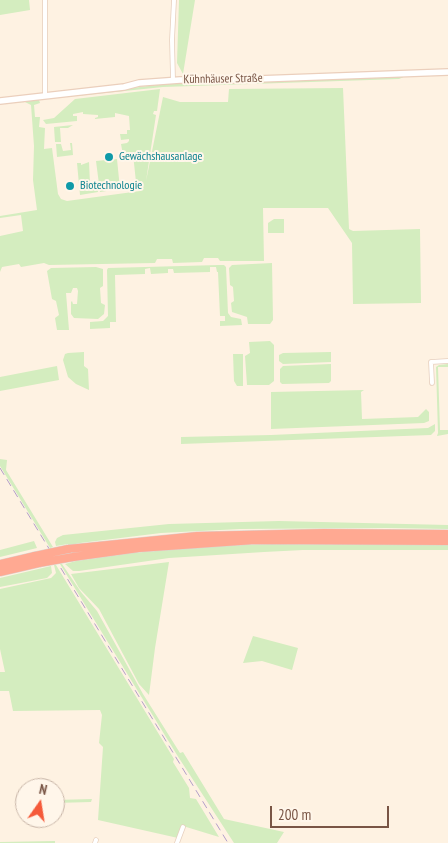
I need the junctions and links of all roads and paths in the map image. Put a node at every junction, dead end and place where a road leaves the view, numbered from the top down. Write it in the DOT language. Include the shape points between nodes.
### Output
graph roads {
  1 [pos="45,0"];
  2 [pos="174,0"];
  3 [pos="448,72"];
  4 [pos="173,80"];
  5 [pos="45,96"];
  6 [pos="0,101"];
  7 [pos="448,361"];
  8 [pos="432,383"];
  9 [pos="448,534"];
  10 [pos="448,541"];
  11 [pos="0,564"];
  12 [pos="0,572"];
  13 [pos="184,827"];
  14 [pos="177,843"];
  1 -- 5 [label="street"];
  2 -- 4 [label="street"];
  3 -- 4 [label="street, Kühnhäuser Straße"];
  4 -- 5 [label="street, Kühnhäuser Straße"];
  5 -- 6 [label="street, Kühnhäuser Straße"];
  7 -- 8 [label="street" via="431,362"];
  9 -- 11 [label="highway, bridge" via="324,532 197,536 68,549"];
  10 -- 12 [label="highway, bridge" via="255,540 139,548"];
  13 -- 14 [label="street"];
}
